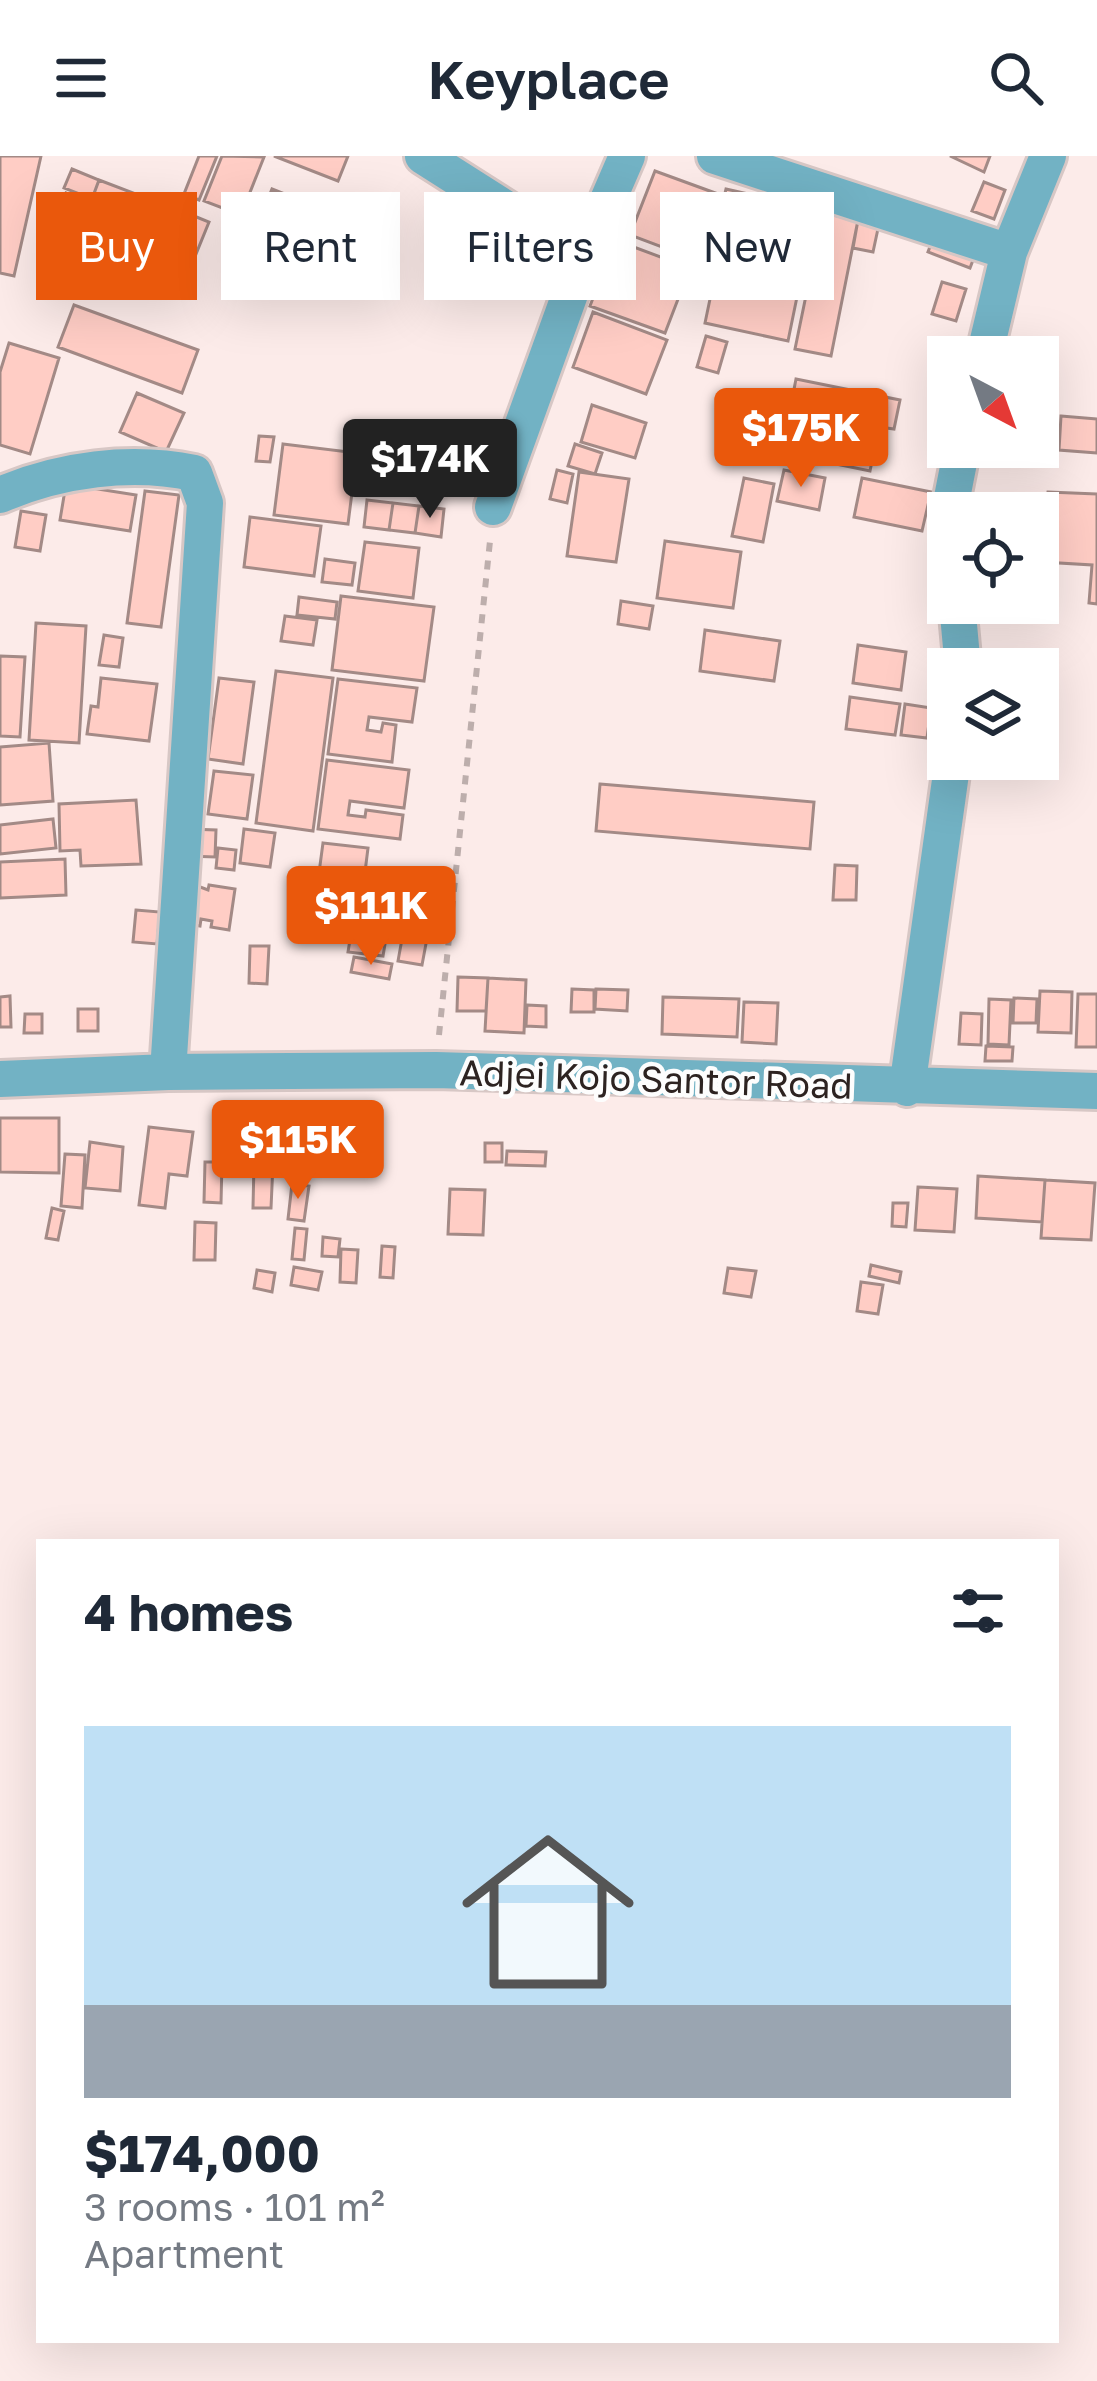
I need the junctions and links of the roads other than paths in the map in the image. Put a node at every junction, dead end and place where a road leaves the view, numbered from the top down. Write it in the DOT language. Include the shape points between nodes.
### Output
graph roads {
  1 [pos="423,156"];
  2 [pos="627,156"];
  3 [pos="715,156"];
  4 [pos="1048,156"];
  5 [pos="479,192"];
  6 [pos="611,192"];
  7 [pos="1009,251"];
  8 [pos="568,300"];
  9 [pos="989,336"];
  10 [pos="0,495"];
  11 [pos="494,507"];
  12 [pos="949,780"];
  13 [pos="168,1072"];
  14 [pos="0,1079"];
  15 [pos="907,1088"];
  16 [pos="1097,1091"];
  1 -- 5 [label="street"];
  2 -- 6 [label="street"];
  3 -- 7 [label="street"];
  4 -- 7 [label="street"];
  7 -- 9 [label="street"];
  8 -- 11 [label="street"];
  10 -- 13 [label="street" via="43,476 157,465 194,473 205,503"];
  12 -- 15 [label="street"];
  13 -- 14 [label="street, Adjei Kojo Santor Road"];
  13 -- 15 [label="street, Adjei Kojo Santor Road" via="436,1070"];
  15 -- 16 [label="street, Adjei Kojo Santor Road"];
}
